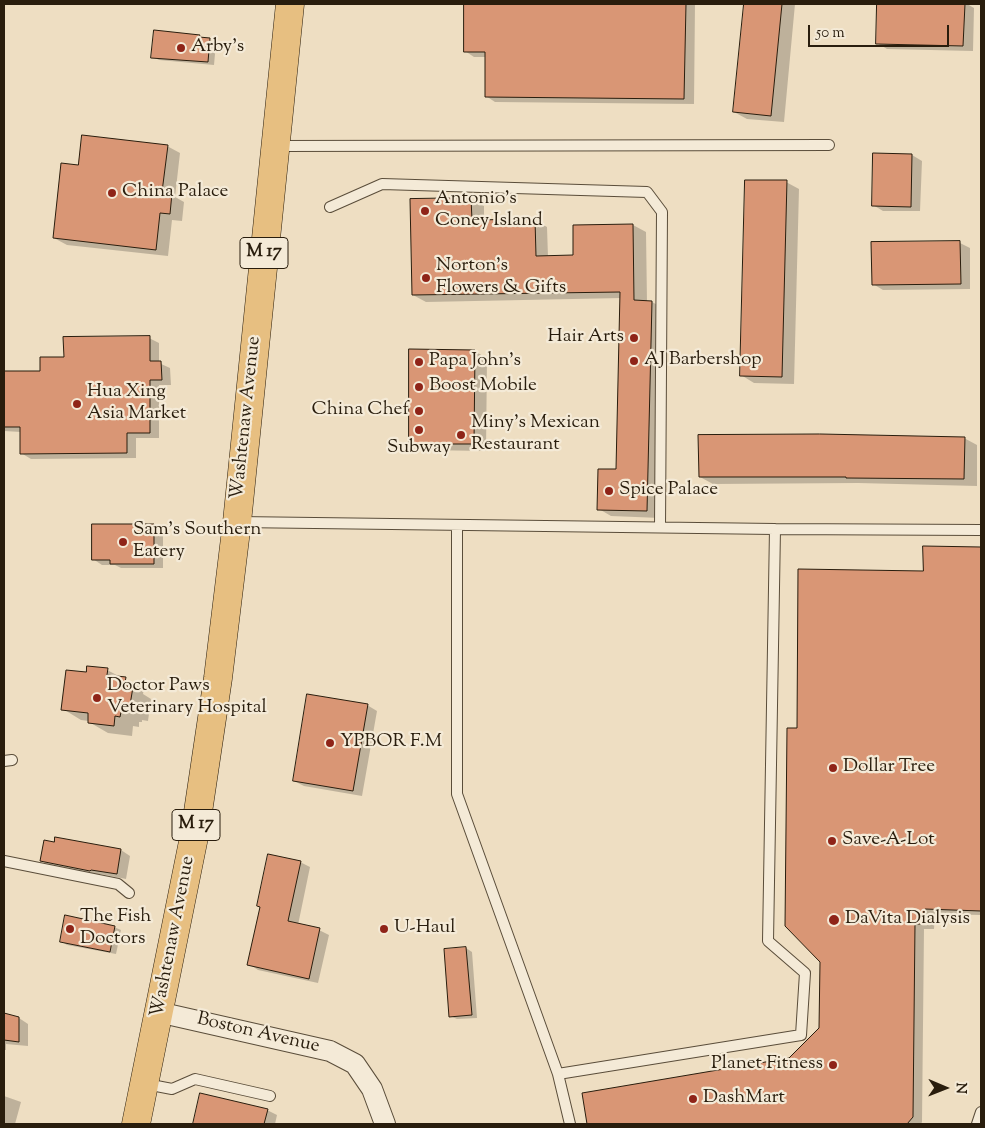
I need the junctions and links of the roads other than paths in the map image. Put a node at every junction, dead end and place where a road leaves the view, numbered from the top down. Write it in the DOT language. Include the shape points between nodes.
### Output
graph roads {
  1 [pos="290,4"];
  2 [pos="829,145"];
  3 [pos="276,146"];
  4 [pos="330,207"];
  5 [pos="237,522"];
  6 [pos="457,525"];
  7 [pos="660,527"];
  8 [pos="775,529"];
  9 [pos="981,530"];
  10 [pos="4,861"];
  11 [pos="129,893"];
  12 [pos="158,1012"];
  13 [pos="558,1074"];
  14 [pos="145,1084"];
  15 [pos="270,1096"];
  16 [pos="981,1112"];
  17 [pos="136,1124"];
  18 [pos="385,1124"];
  19 [pos="570,1124"];
  20 [pos="978,1124"];
  1 -- 3 [label="main road, Washtenaw Avenue / M 17"];
  2 -- 3 [label="lane"];
  3 -- 5 [label="main road, Washtenaw Avenue / M 17"];
  4 -- 7 [label="lane" via="382,184 647,192 662,212"];
  5 -- 6 [label="lane"];
  5 -- 12 [label="main road, Washtenaw Avenue / M 17" via="207,758"];
  6 -- 7 [label="lane"];
  6 -- 13 [label="lane" via="457,794"];
  7 -- 8 [label="lane"];
  8 -- 9 [label="lane"];
  8 -- 13 [label="lane" via="768,941 805,973 801,1035"];
  10 -- 11 [label="lane" via="118,884"];
  12 -- 14 [label="main road, Washtenaw Avenue / M 17"];
  12 -- 18 [label="street, Boston Avenue" via="330,1051 355,1064 372,1089"];
  13 -- 19 [label="lane"];
  14 -- 15 [label="lane" via="172,1089 195,1079"];
  14 -- 17 [label="main road, Washtenaw Avenue / M 17"];
  16 -- 20 [label="lane"];
}
